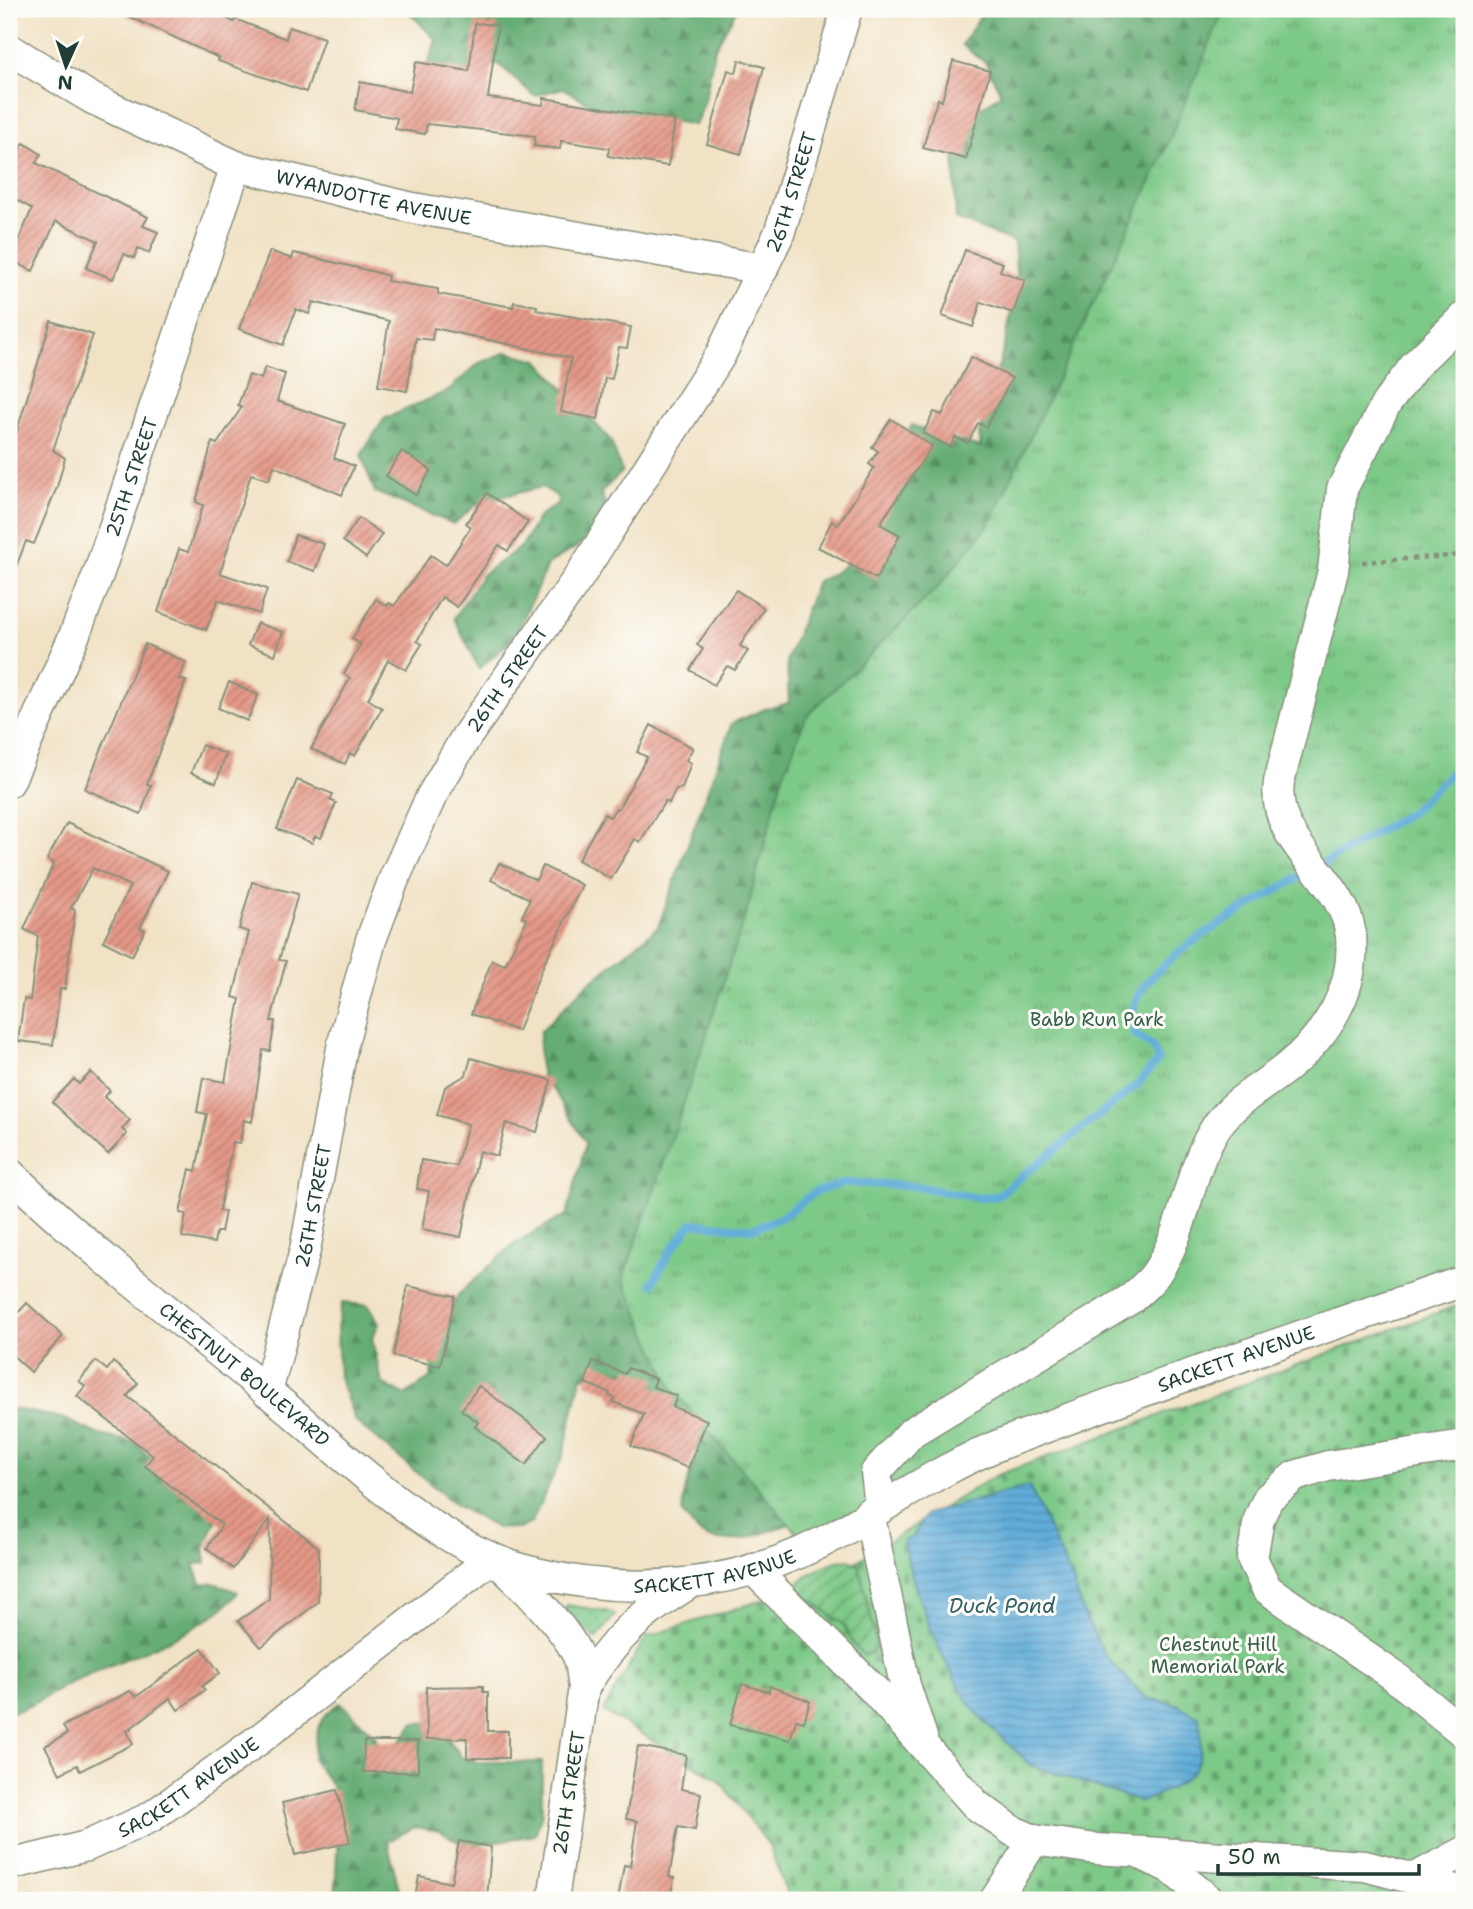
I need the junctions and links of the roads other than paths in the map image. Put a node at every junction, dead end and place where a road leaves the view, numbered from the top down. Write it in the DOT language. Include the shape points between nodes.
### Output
graph roads {
  1 [pos="847,9"];
  2 [pos="9,50"];
  3 [pos="236,166"];
  4 [pos="763,270"];
  5 [pos="1464,317"];
  6 [pos="9,782"];
  7 [pos="9,1173"];
  8 [pos="1464,1281"];
  9 [pos="267,1392"];
  10 [pos="1464,1444"];
  11 [pos="875,1510"];
  12 [pos="492,1558"];
  13 [pos="753,1569"];
  14 [pos="689,1584"];
  15 [pos="584,1686"];
  16 [pos="1464,1732"];
  17 [pos="927,1753"];
  18 [pos="1034,1840"];
  19 [pos="1135,1851"];
  20 [pos="1464,1853"];
  21 [pos="9,1864"];
  22 [pos="1415,1878"];
  23 [pos="1464,1892"];
  24 [pos="552,1900"];
  25 [pos="995,1900"];
  26 [pos="1209,1900"];
  1 -- 4 [label="street, 26TH STREET" via="779,234"];
  2 -- 3 [label="street, WYANDOTTE AVENUE" via="93,99"];
  3 -- 4 [label="street, WYANDOTTE AVENUE" via="413,208"];
  3 -- 6 [label="street, 25TH STREET" via="99,572"];
  4 -- 9 [label="street, 26TH STREET" via="684,416 579,577 466,737 431,797 394,879 371,940 343,1043 304,1250"];
  5 -- 11 [label="street" via="1416,364 1386,404 1342,489 1334,564 1279,782 1276,802 1284,826 1345,912 1352,955 1345,995 1336,1013 1288,1067 1238,1103 1211,1135 1174,1239 1156,1274 1132,1298 912,1432 876,1472"];
  7 -- 9 [label="street, CHESTNUT BOULEVARD" via="84,1244"];
  8 -- 11 [label="street, SACKETT AVENUE" via="1008,1441 954,1465"];
  9 -- 12 [label="street, CHESTNUT BOULEVARD" via="379,1485 444,1532"];
  10 -- 16 [label="street" via="1328,1466 1295,1476 1268,1498 1252,1558 1267,1589 1394,1676"];
  11 -- 13 [label="street, SACKETT AVENUE" via="839,1533"];
  11 -- 17 [label="street" via="905,1685"];
  12 -- 14 [label="street, SACKETT AVENUE" via="587,1583"];
  12 -- 15 [label="street, 26TH STREET" via="522,1584 566,1639 579,1658"];
  12 -- 21 [label="street, SACKETT AVENUE" via="261,1738 151,1817 87,1846"];
  13 -- 14 [label="street, SACKETT AVENUE"];
  13 -- 17 [label="street" via="874,1690"];
  14 -- 15 [label="street, 26TH STREET" via="630,1625 605,1652"];
  15 -- 24 [label="street, 26TH STREET"];
  17 -- 18 [label="street" via="976,1805"];
  18 -- 19 [label="street"];
  18 -- 25 [label="street"];
  19 -- 22 [label="street" via="1334,1863"];
  19 -- 26 [label="street" via="1170,1868"];
  20 -- 22 [label="street"];
  22 -- 23 [label="street"];
}
